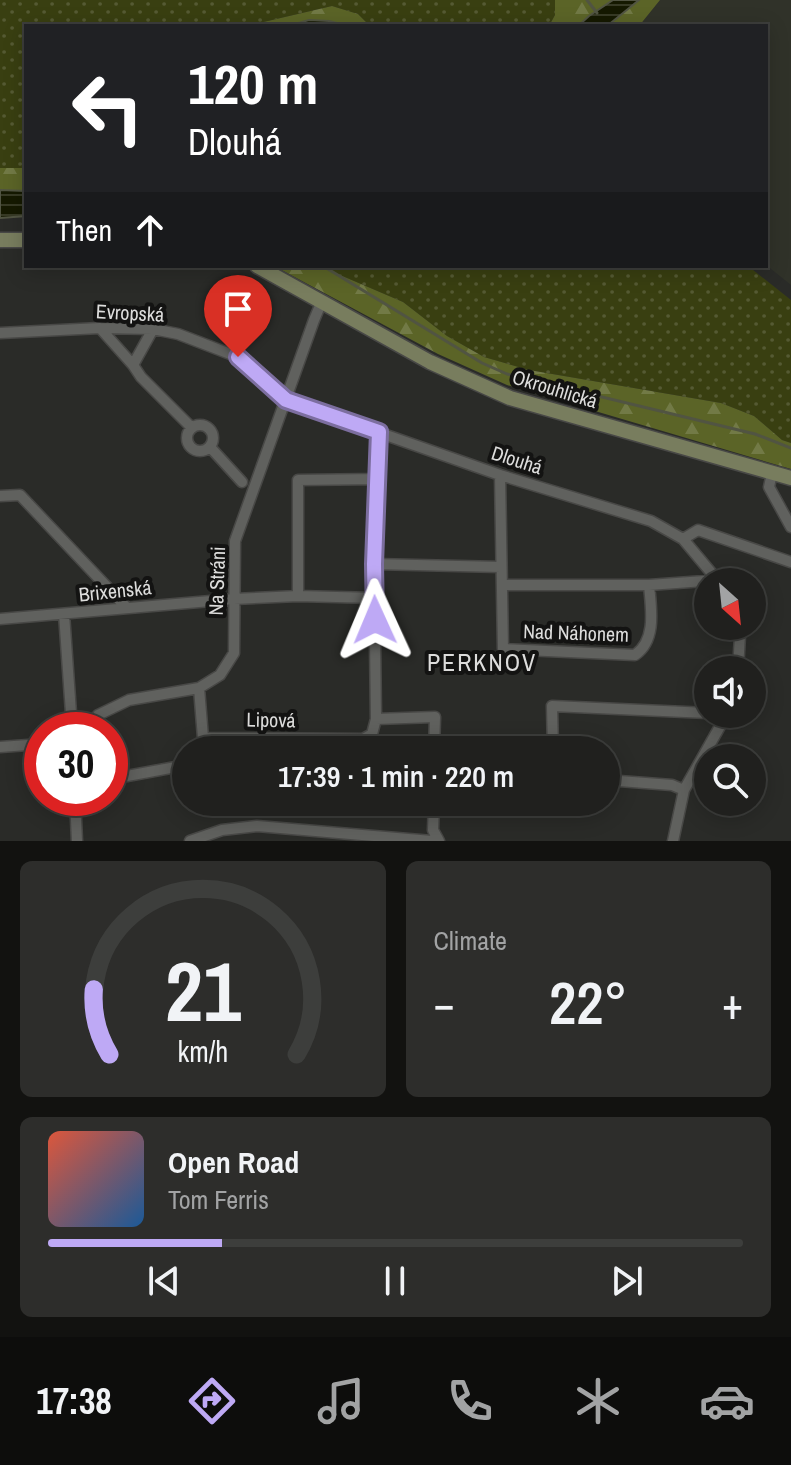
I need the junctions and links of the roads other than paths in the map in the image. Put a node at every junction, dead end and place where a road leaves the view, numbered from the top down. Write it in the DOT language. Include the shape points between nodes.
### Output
graph roads {
  1 [pos="0,240"];
  2 [pos="24,240"];
  3 [pos="261,268"];
  4 [pos="322,301"];
  5 [pos="100,328"];
  6 [pos="153,329"];
  7 [pos="0,333"];
  8 [pos="133,365"];
  9 [pos="286,400"];
  10 [pos="192,428"];
  11 [pos="379,432"];
  12 [pos="210,447"];
  13 [pos="772,473"];
  14 [pos="500,475"];
  15 [pos="791,478"];
  16 [pos="378,479"];
  17 [pos="242,482"];
  18 [pos="0,496"];
  19 [pos="791,527"];
  20 [pos="683,539"];
  21 [pos="791,562"];
  22 [pos="374,564"];
  23 [pos="501,567"];
  24 [pos="707,568"];
  25 [pos="694,582"];
  26 [pos="502,585"];
  27 [pos="649,585"];
  28 [pos="298,596"];
  29 [pos="375,598"];
  30 [pos="234,599"];
  31 [pos="126,607"];
  32 [pos="64,614"];
  33 [pos="0,619"];
  34 [pos="199,688"];
  35 [pos="71,712"];
  36 [pos="104,712"];
  37 [pos="694,713"];
  38 [pos="376,719"];
  39 [pos="720,728"];
  40 [pos="434,736"];
  41 [pos="553,736"];
  42 [pos="24,745"];
  43 [pos="0,747"];
  44 [pos="172,768"];
  45 [pos="128,776"];
  46 [pos="620,781"];
  47 [pos="684,790"];
  48 [pos="76,816"];
  49 [pos="434,816"];
  50 [pos="318,836"];
  51 [pos="77,841"];
  52 [pos="190,841"];
  53 [pos="432,841"];
  54 [pos="439,841"];
  55 [pos="673,841"];
  1 -- 2 [label="main road"];
  3 -- 4 [label="main road, Okrouhlická"];
  4 -- 9 [label="street, Na Stráni"];
  4 -- 13 [label="main road, Okrouhlická" via="430,362 510,398"];
  5 -- 6 [label="street, Evropská"];
  5 -- 7 [label="street, Evropská"];
  5 -- 8 [label="street"];
  6 -- 8 [label="street"];
  6 -- 9 [label="street, Evropská" via="238,357"];
  8 -- 10 [label="street"];
  9 -- 11 [label="street, Dlouhá"];
  9 -- 30 [label="street, Na Stráni" via="235,541"];
  10 -- 12 [label="street" via="200,424 211,430"];
  10 -- 12 [label="street" via="190,446 199,451"];
  11 -- 14 [label="street, Dlouhá"];
  11 -- 16 [label="street"];
  12 -- 17 [label="street"];
  13 -- 15 [label="main road, Okrouhlická"];
  13 -- 19 [label="street" via="769,487"];
  14 -- 20 [label="street, Dlouhá" via="651,521"];
  14 -- 23 [label="street"];
  16 -- 22 [label="street"];
  16 -- 28 [label="street" via="298,480"];
  18 -- 31 [label="street" via="20,495"];
  20 -- 21 [label="street" via="698,530"];
  20 -- 24 [label="street, Dlouhá"];
  22 -- 23 [label="street"];
  22 -- 29 [label="street"];
  23 -- 26 [label="street"];
  25 -- 27 [label="street"];
  26 -- 27 [label="street"];
  26 -- 27 [label="street, Nad Náhonem" via="503,649 628,656 643,649 650,635"];
  28 -- 29 [label="street, Brixenská"];
  28 -- 30 [label="street, Brixenská"];
  29 -- 38 [label="street"];
  30 -- 31 [label="street, Brixenská"];
  30 -- 34 [label="street, Na Stráni" via="234,653 220,675"];
  31 -- 32 [label="street, Brixenská"];
  32 -- 33 [label="street, Brixenská"];
  32 -- 35 [label="street"];
  34 -- 36 [label="street" via="129,700"];
  34 -- 38 [label="street, Lipová" via="203,738 363,739 372,734"];
  37 -- 41 [label="street" via="552,706"];
  38 -- 40 [label="street" via="435,717"];
  39 -- 47 [label="street"];
  42 -- 43 [label="street"];
  44 -- 45 [label="street"];
  46 -- 47 [label="street"];
  47 -- 55 [label="street"];
  48 -- 51 [label="street"];
  49 -- 54 [label="street"];
  50 -- 52 [label="street" via="283,827 240,827"];
  50 -- 53 [label="street"];
}
